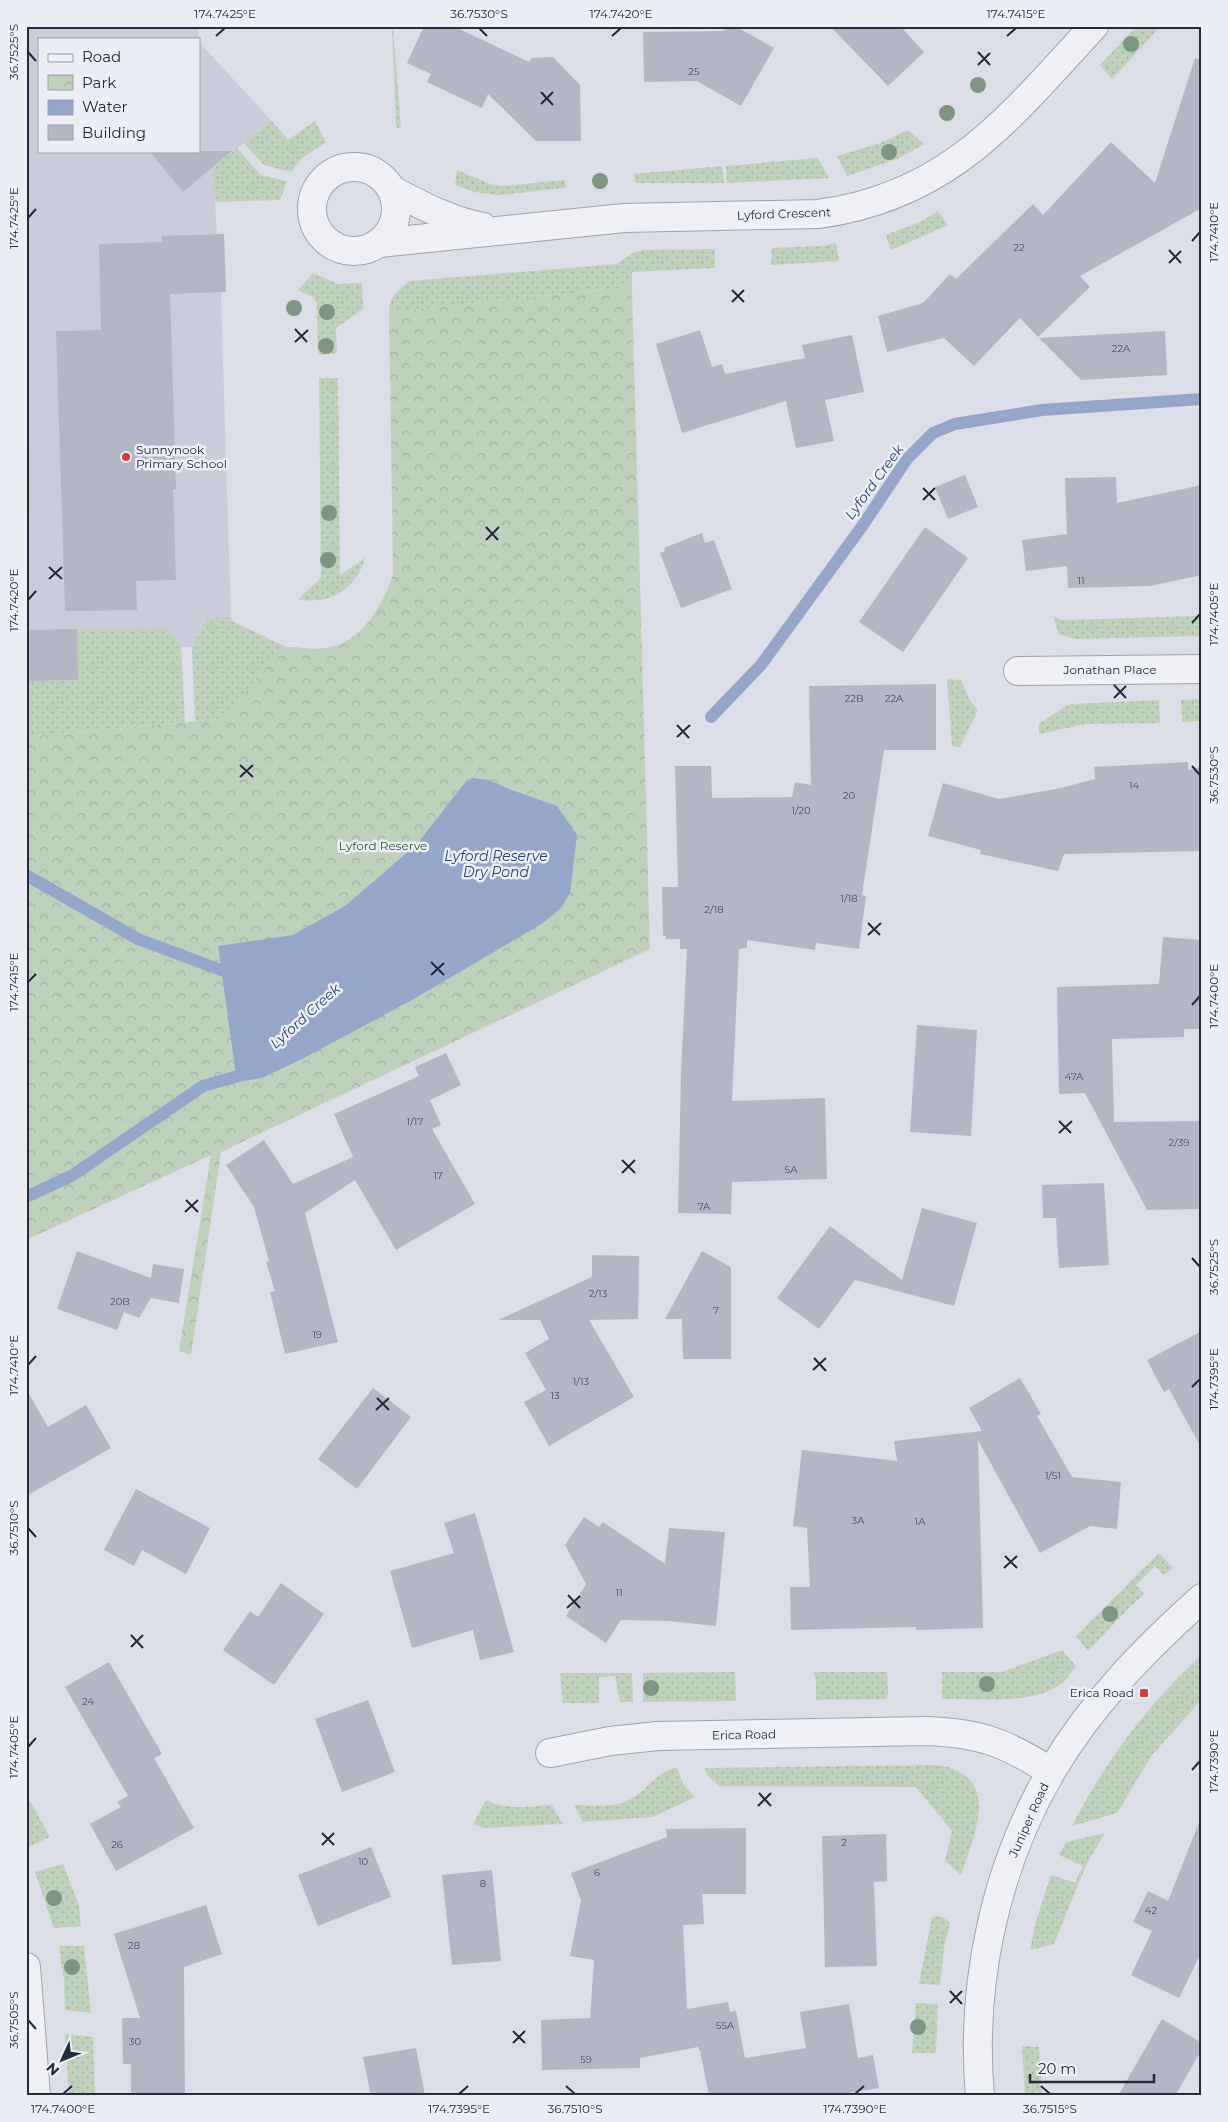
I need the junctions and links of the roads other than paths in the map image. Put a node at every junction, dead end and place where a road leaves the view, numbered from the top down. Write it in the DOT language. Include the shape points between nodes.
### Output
graph roads {
  1 [pos="1094,26"];
  2 [pos="392,190"];
  3 [pos="499,230"];
  4 [pos="380,244"];
  5 [pos="1202,669"];
  6 [pos="1018,671"];
  7 [pos="1202,1598"];
  8 [pos="550,1753"];
  9 [pos="1051,1772"];
  10 [pos="26,1966"];
  11 [pos="36,2096"];
  12 [pos="980,2096"];
  1 -- 3 [label="street, Lyford Crescent" via="1005,122 981,142 932,178 883,200 818,214 624,218"];
  2 -- 3 [label="street, Lyford Crescent" via="466,224"];
  2 -- 4 [label="street" via="397,213 394,225"];
  2 -- 4 [label="street, Lyford Crescent" via="373,171 361,167 347,168 334,171 324,180 312,203 312,218 317,229 334,246 357,252"];
  3 -- 4 [label="street, Lyford Crescent"];
  5 -- 6 [label="street, Jonathan Place"];
  7 -- 9 [label="street, Juniper Road" via="1136,1660 1090,1715"];
  8 -- 9 [label="street, Erica Road" via="610,1741 658,1736 927,1730 982,1737 1011,1748"];
  9 -- 12 [label="street, Juniper Road" via="1015,1847 992,1923 980,1997"];
  10 -- 11 [label="street"];
}
